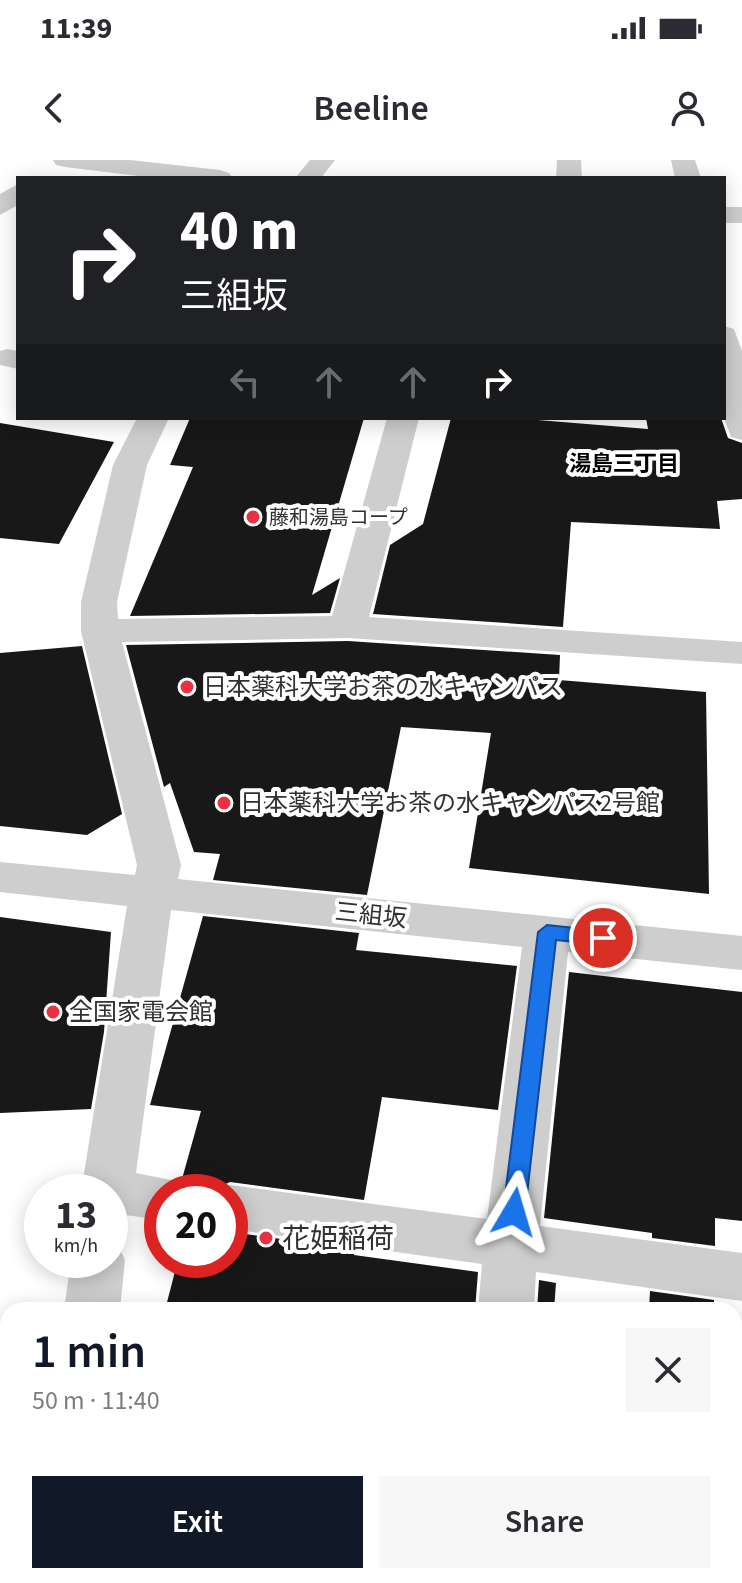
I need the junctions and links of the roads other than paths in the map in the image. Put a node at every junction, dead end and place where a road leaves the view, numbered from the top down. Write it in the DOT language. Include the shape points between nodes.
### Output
graph roads {
  1 [pos="65,160"];
  2 [pos="323,160"];
  3 [pos="203,176"];
  4 [pos="310,176"];
  5 [pos="16,194"];
  6 [pos="0,207"];
  7 [pos="726,343"];
  8 [pos="733,372"];
  9 [pos="152,420"];
  10 [pos="402,420"];
  11 [pos="742,430"];
  12 [pos="348,627"];
  13 [pos="100,631"];
  14 [pos="742,653"];
  15 [pos="0,877"];
  16 [pos="152,893"];
  17 [pos="547,932"];
  18 [pos="742,953"];
  19 [pos="110,1174"];
  20 [pos="248,1209"];
  21 [pos="511,1243"];
  22 [pos="742,1277"];
  23 [pos="96,1278"];
  24 [pos="93,1302"];
  25 [pos="507,1302"];
  1 -- 3 [label="street"];
  2 -- 4 [label="street"];
  5 -- 6 [label="street"];
  7 -- 8 [label="street"];
  8 -- 11 [label="street"];
  9 -- 13 [label="street" via="130,465 99,602"];
  10 -- 12 [label="street"];
  12 -- 13 [label="street"];
  12 -- 14 [label="street"];
  13 -- 16 [label="street" via="159,865"];
  15 -- 16 [label="street, 三組坂"];
  16 -- 17 [label="street, 三組坂"];
  16 -- 19 [label="street"];
  17 -- 18 [label="street, 三組坂"];
  17 -- 21 [label="street"];
  20 -- 21 [label="street"];
  21 -- 22 [label="street"];
  21 -- 25 [label="street"];
  23 -- 24 [label="street"];
}
